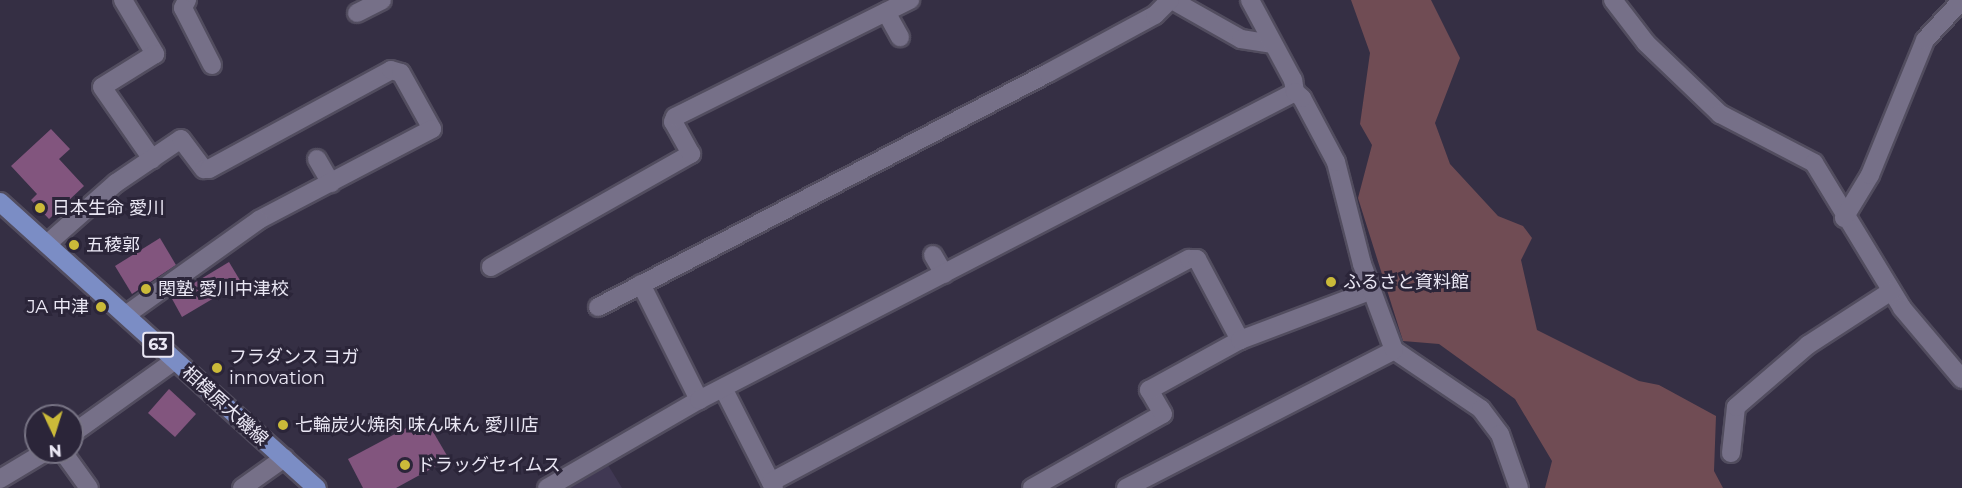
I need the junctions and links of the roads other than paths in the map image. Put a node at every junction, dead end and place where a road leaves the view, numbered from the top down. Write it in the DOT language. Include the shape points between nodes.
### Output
graph roads {
  1 [pos="123,0"];
  2 [pos="187,0"];
  3 [pos="382,0"];
  4 [pos="910,0"];
  5 [pos="1171,0"];
  6 [pos="1250,0"];
  7 [pos="1613,0"];
  8 [pos="1962,0"];
  9 [pos="886,12"];
  10 [pos="357,13"];
  11 [pos="900,37"];
  12 [pos="1272,44"];
  13 [pos="212,65"];
  14 [pos="1295,92"];
  15 [pos="152,159"];
  16 [pos="317,159"];
  17 [pos="331,183"];
  18 [pos="0,202"];
  19 [pos="1844,219"];
  20 [pos="47,244"];
  21 [pos="933,255"];
  22 [pos="498,257"];
  23 [pos="944,274"];
  24 [pos="641,284"];
  25 [pos="1372,290"];
  26 [pos="1891,291"];
  27 [pos="598,307"];
  28 [pos="126,315"];
  29 [pos="1240,340"];
  30 [pos="1394,350"];
  31 [pos="174,361"];
  32 [pos="1962,378"];
  33 [pos="723,388"];
  34 [pos="699,400"];
  35 [pos="84,425"];
  36 [pos="1731,453"];
  37 [pos="284,458"];
  38 [pos="25,464"];
  39 [pos="72,464"];
  40 [pos="0,479"];
  41 [pos="1149,482"];
  42 [pos="773,485"];
  43 [pos="89,488"];
  44 [pos="242,488"];
  45 [pos="317,488"];
  46 [pos="547,488"];
  47 [pos="1032,488"];
  48 [pos="1126,488"];
  49 [pos="1519,488"];
  1 -- 15 [label="street" via="155,54 96,90"];
  2 -- 13 [label="street" via="183,8 210,44"];
  3 -- 10 [label="street"];
  4 -- 9 [label="street"];
  5 -- 12 [label="street" via="1241,39"];
  5 -- 24 [label="street" via="1155,15 1048,73"];
  6 -- 12 [label="street"];
  7 -- 19 [label="street" via="1646,43 1720,114 1814,163"];
  8 -- 19 [label="street" via="1925,40 1870,175"];
  9 -- 11 [label="street"];
  9 -- 22 [label="street" via="675,117 673,122 695,162 597,215"];
  12 -- 14 [label="street"];
  14 -- 23 [label="street"];
  14 -- 25 [label="street" via="1302,98 1336,162"];
  15 -- 17 [label="street" via="181,139 204,169 209,169 391,70 401,73 432,129"];
  15 -- 20 [label="street" via="116,183"];
  16 -- 17 [label="street"];
  17 -- 28 [label="street" via="259,220"];
  18 -- 20 [label="main road, 相模原大磯線 / 63"];
  19 -- 26 [label="street"];
  20 -- 28 [label="main road, 相模原大磯線 / 63"];
  21 -- 23 [label="street"];
  23 -- 33 [label="street"];
  24 -- 27 [label="street"];
  24 -- 34 [label="street"];
  25 -- 29 [label="street"];
  25 -- 30 [label="street"];
  26 -- 32 [label="street"];
  26 -- 36 [label="street" via="1808,345 1736,407"];
  28 -- 31 [label="main road, 相模原大磯線 / 63"];
  29 -- 42 [label="street" via="1197,259 1188,259"];
  29 -- 47 [label="street" via="1149,390 1163,414"];
  30 -- 41 [label="street"];
  30 -- 49 [label="street" via="1481,409 1500,434"];
  31 -- 35 [label="street"];
  31 -- 37 [label="main road, 相模原大磯線 / 63"];
  33 -- 34 [label="street"];
  33 -- 42 [label="street"];
  34 -- 46 [label="street"];
  37 -- 44 [label="street"];
  37 -- 45 [label="main road, 相模原大磯線 / 63"];
  38 -- 40 [label="street"];
  39 -- 43 [label="street"];
  41 -- 48 [label="street"];
}
